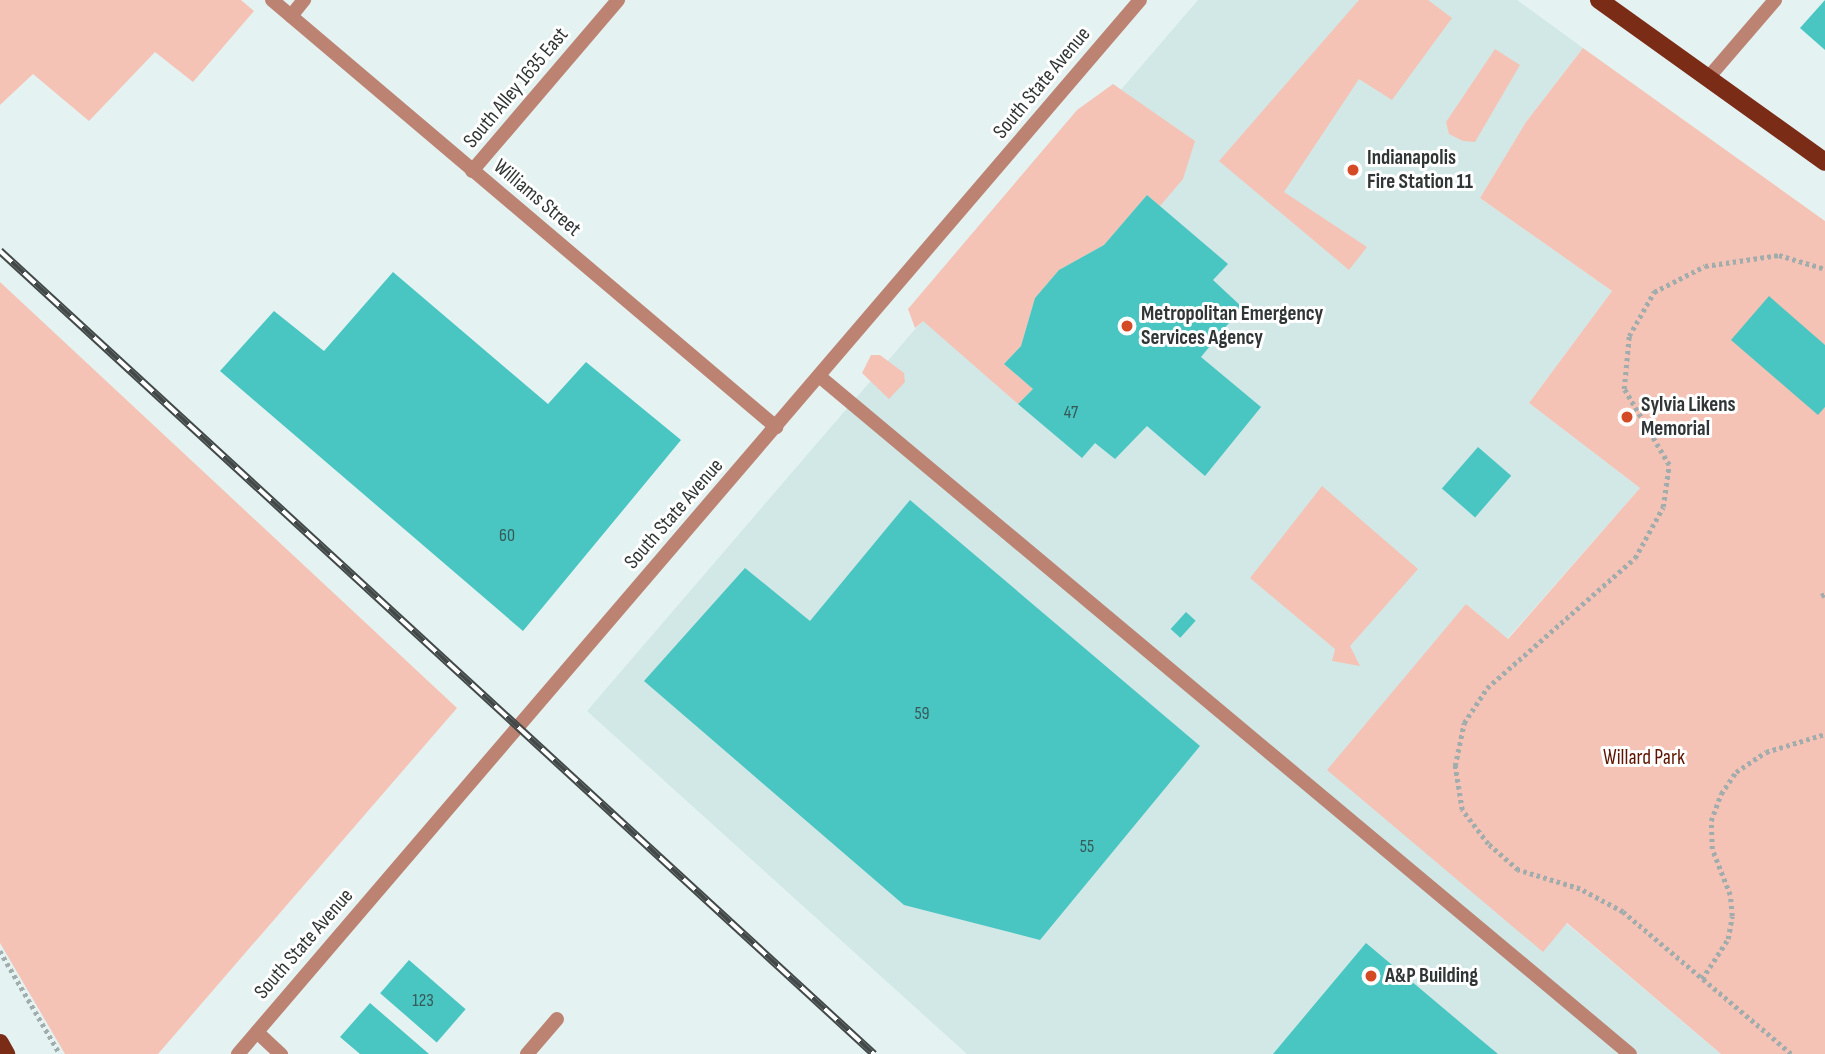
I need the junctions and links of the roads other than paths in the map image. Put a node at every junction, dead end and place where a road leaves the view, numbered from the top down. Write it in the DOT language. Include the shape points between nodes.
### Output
graph roads {
  1 [pos="272,0"];
  2 [pos="304,0"];
  3 [pos="618,0"];
  4 [pos="1140,0"];
  5 [pos="1599,0"];
  6 [pos="1775,0"];
  7 [pos="291,16"];
  8 [pos="1708,78"];
  9 [pos="1825,162"];
  10 [pos="472,171"];
  11 [pos="820,376"];
  12 [pos="776,427"];
  13 [pos="557,1019"];
  14 [pos="257,1032"];
  15 [pos="0,1043"];
  16 [pos="6,1054"];
  17 [pos="238,1054"];
  18 [pos="281,1054"];
  19 [pos="527,1054"];
  20 [pos="1630,1054"];
  1 -- 7 [label="street, Williams Street"];
  2 -- 7 [label="street"];
  3 -- 10 [label="street, South Alley 1635 East"];
  4 -- 11 [label="street, South State Avenue"];
  5 -- 8 [label="main road"];
  6 -- 8 [label="street"];
  7 -- 10 [label="street, Williams Street"];
  8 -- 9 [label="main road"];
  10 -- 12 [label="street, Williams Street"];
  11 -- 12 [label="street, South State Avenue"];
  11 -- 20 [label="street"];
  12 -- 14 [label="street, South State Avenue"];
  13 -- 19 [label="street"];
  14 -- 17 [label="street, South State Avenue"];
  14 -- 18 [label="street"];
  15 -- 16 [label="main road"];
}
